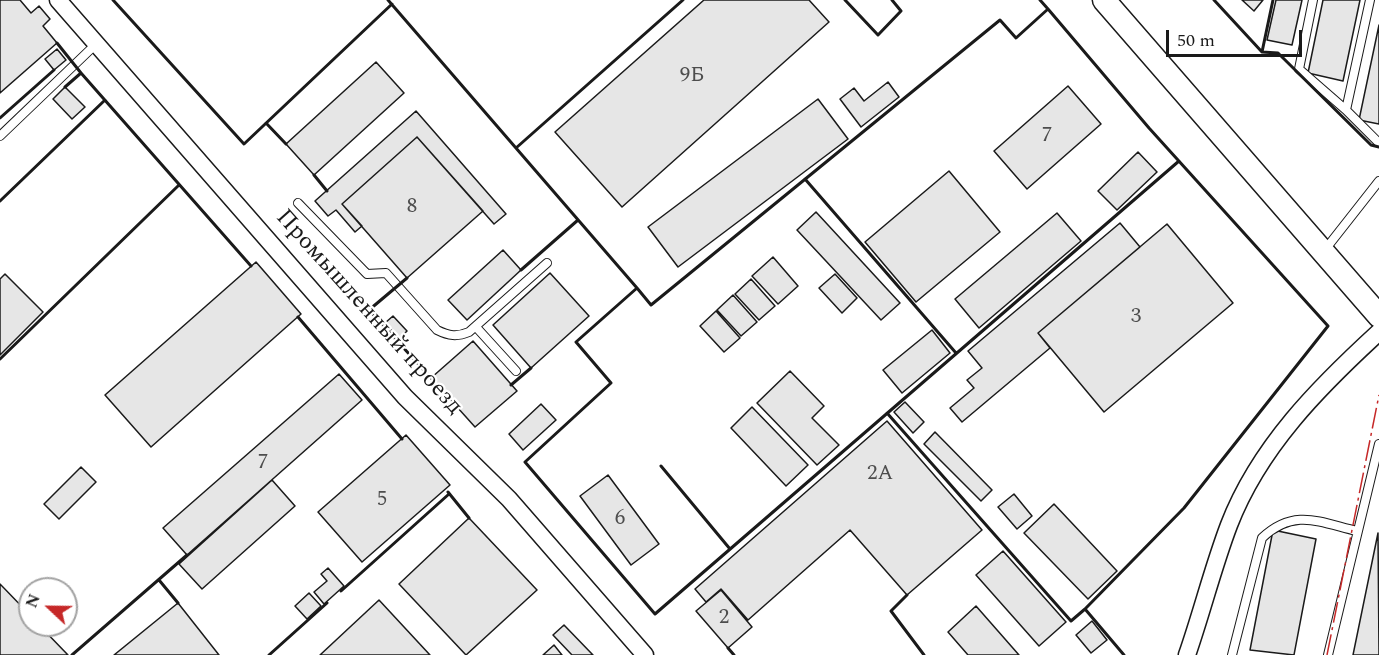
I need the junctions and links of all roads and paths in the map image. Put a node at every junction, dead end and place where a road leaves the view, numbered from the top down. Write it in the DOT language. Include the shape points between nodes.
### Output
graph roads {
  1 [pos="58,0"];
  2 [pos="1104,0"];
  3 [pos="1312,0"];
  4 [pos="1370,0"];
  5 [pos="95,45"];
  6 [pos="1346,110"];
  7 [pos="0,136"];
  8 [pos="1379,143"];
  9 [pos="1379,181"];
  10 [pos="298,203"];
  11 [pos="1323,252"];
  12 [pos="547,263"];
  13 [pos="1379,316"];
  14 [pos="476,327"];
  15 [pos="1379,332"];
  16 [pos="516,371"];
  17 [pos="1379,444"];
  18 [pos="1358,531"];
  19 [pos="645,655"];
  20 [pos="1187,655"];
  21 [pos="1232,655"];
  22 [pos="1328,655"];
  1 -- 5 [label="street, Промышленный проезд"];
  2 -- 11 [label="street"];
  3 -- 6 [label="lane" via="1299,69"];
  4 -- 6 [label="lane"];
  5 -- 7 [label="lane"];
  5 -- 19 [label="street, Промышленный проезд" via="405,397 509,499"];
  6 -- 8 [label="lane"];
  9 -- 11 [label="lane"];
  10 -- 14 [label="lane" via="367,274 386,273 437,330 460,336"];
  11 -- 13 [label="street"];
  12 -- 14 [label="lane"];
  14 -- 16 [label="lane"];
  15 -- 20 [label="street" via="1301,408 1261,463 1230,524"];
  17 -- 18 [label="lane"];
  18 -- 21 [label="lane" via="1294,519 1275,525 1262,538"];
  18 -- 22 [label="lane"];
}
